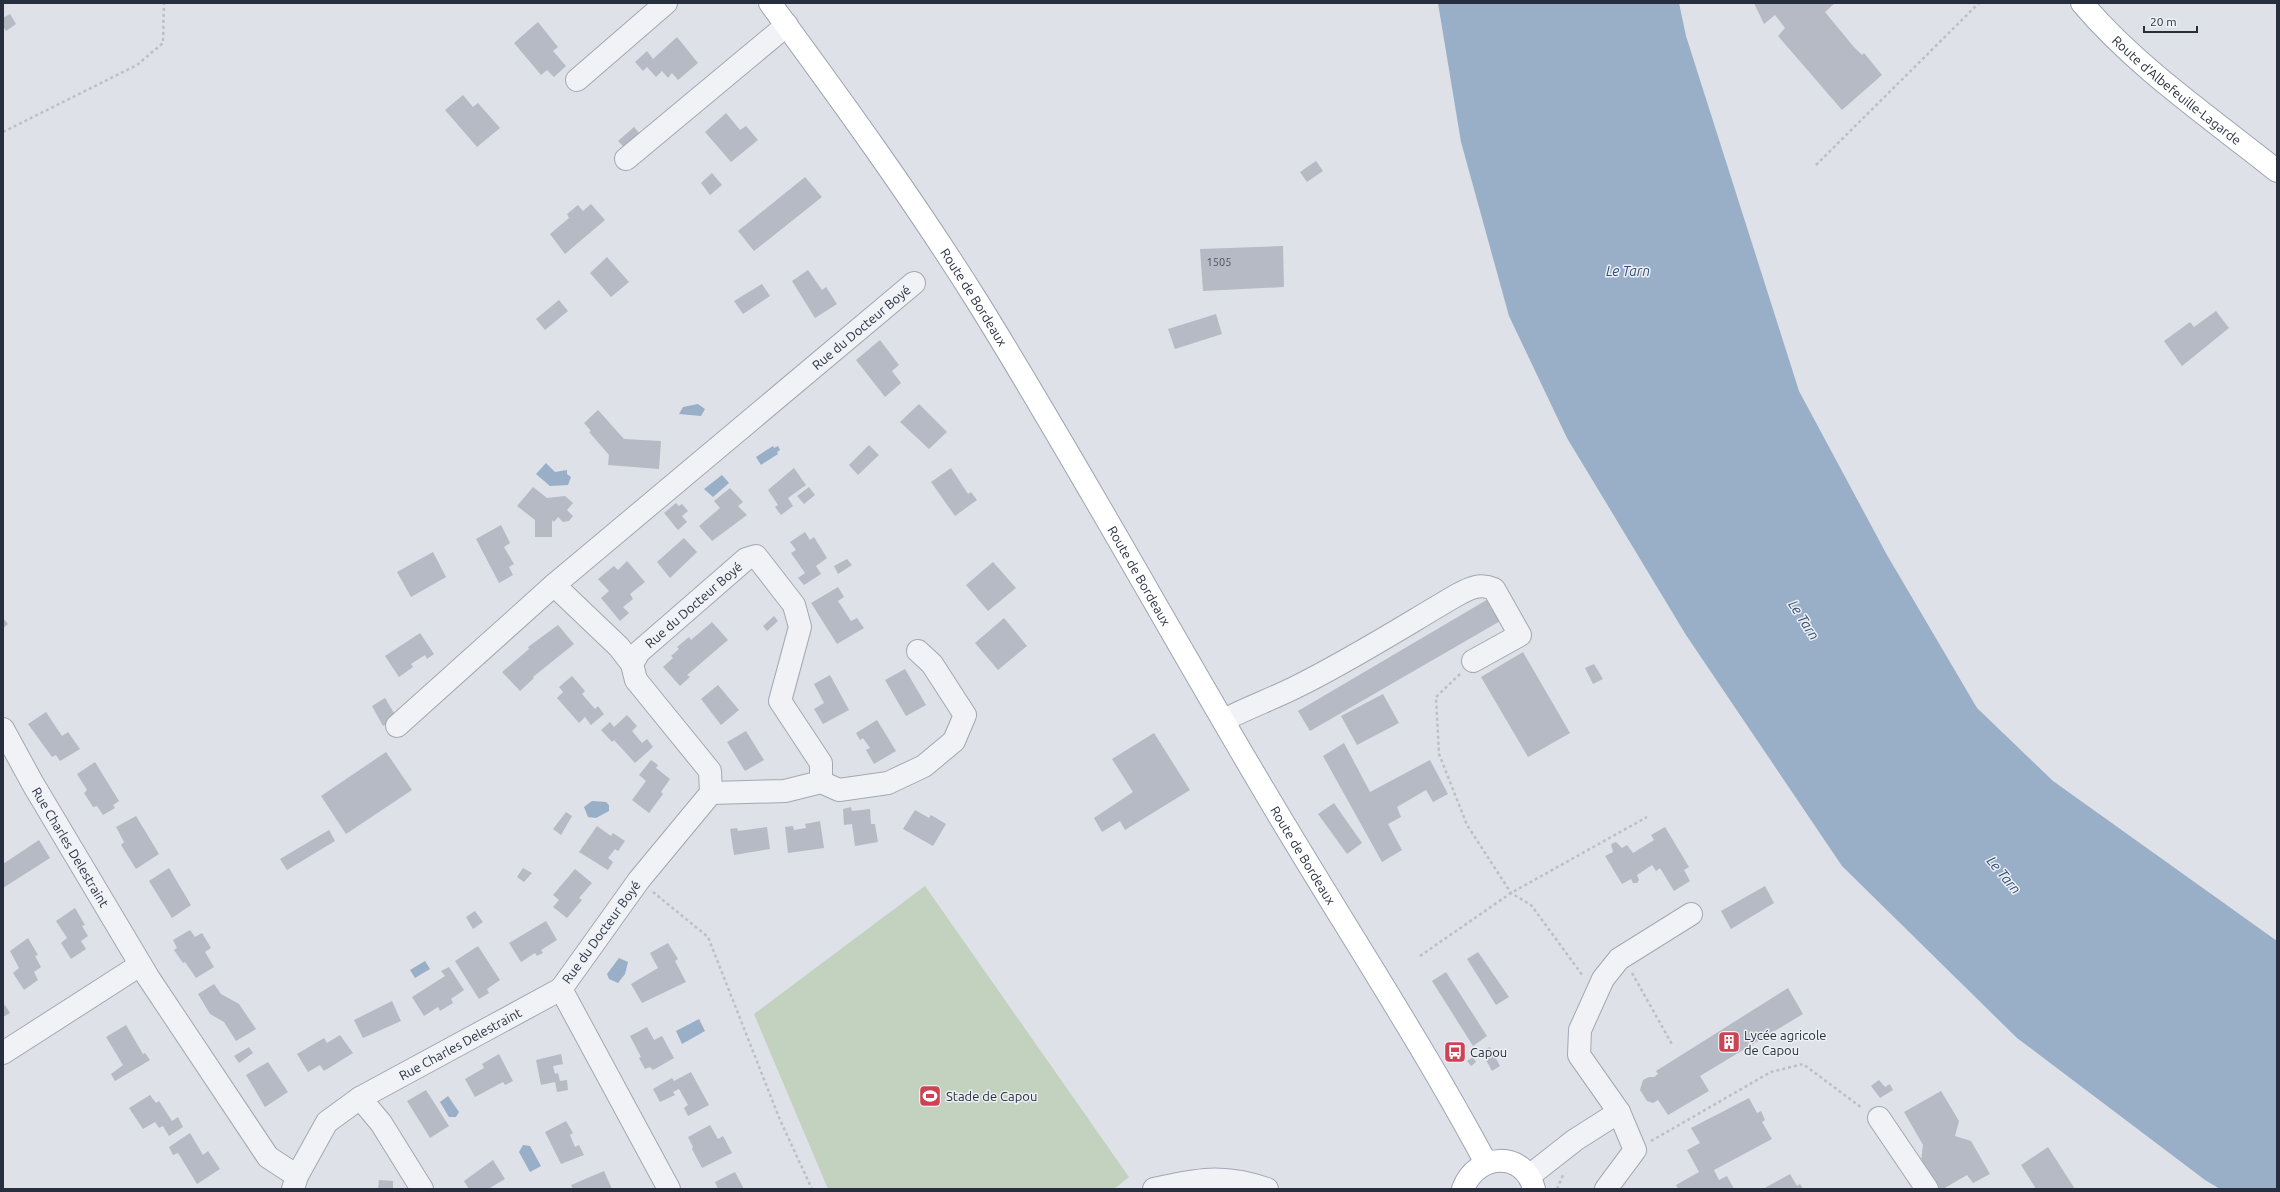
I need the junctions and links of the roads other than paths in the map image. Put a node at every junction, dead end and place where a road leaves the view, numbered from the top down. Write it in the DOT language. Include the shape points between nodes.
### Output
graph roads {
  1 [pos="666,3"];
  2 [pos="770,3"];
  3 [pos="2082,3"];
  4 [pos="787,25"];
  5 [pos="577,80"];
  6 [pos="626,159"];
  7 [pos="2277,171"];
  8 [pos="914,283"];
  9 [pos="554,586"];
  10 [pos="918,651"];
  11 [pos="1473,661"];
  12 [pos="632,664"];
  13 [pos="1224,720"];
  14 [pos="396,726"];
  15 [pos="3,728"];
  16 [pos="821,782"];
  17 [pos="711,793"];
  18 [pos="1691,914"];
  19 [pos="140,965"];
  20 [pos="561,989"];
  21 [pos="3,1053"];
  22 [pos="360,1098"];
  23 [pos="1619,1112"];
  24 [pos="1879,1118"];
  25 [pos="1486,1163"];
  26 [pos="295,1183"];
  27 [pos="1531,1183"];
  28 [pos="422,1189"];
  29 [pos="669,1189"];
  30 [pos="1154,1189"];
  31 [pos="1267,1189"];
  32 [pos="1463,1189"];
  33 [pos="1606,1189"];
  34 [pos="1927,1189"];
  1 -- 5 [label="street"];
  2 -- 4 [label="main road, Route de Bordeaux"];
  3 -- 7 [label="main road, Route d'Albefeuille-Lagarde" via="2133,54"];
  4 -- 6 [label="street"];
  4 -- 13 [label="main road, Route de Bordeaux" via="909,196 976,300"];
  8 -- 9 [label="street, Rue du Docteur Boyé"];
  9 -- 12 [label="street" via="619,647"];
  9 -- 14 [label="street, Rue du Docteur Boyé"];
  10 -- 16 [label="street" via="932,664 965,715 954,740 924,766 888,783 839,790"];
  11 -- 13 [label="street" via="1520,635 1494,589 1486,586 1477,586 1457,595 1345,661"];
  12 -- 16 [label="street, Rue du Docteur Boyé" via="639,652 657,636 746,559 756,556 794,604 800,627 780,702 821,763"];
  12 -- 17 [label="street" via="636,680 710,771"];
  13 -- 25 [label="main road, Route de Bordeaux" via="1421,1048"];
  15 -- 19 [label="street, Rue Charles Delestraint" via="33,784"];
  16 -- 17 [label="street" via="785,791"];
  17 -- 20 [label="street, Rue du Docteur Boyé" via="639,880"];
  18 -- 23 [label="street" via="1622,957 1603,979 1580,1030 1578,1055"];
  19 -- 21 [label="street"];
  19 -- 26 [label="street, Rue Charles Delestraint" via="268,1158"];
  20 -- 22 [label="street, Rue Charles Delestraint"];
  20 -- 29 [label="street, Rue du Docteur Boyé"];
  22 -- 26 [label="street, Rue Charles Delestraint" via="327,1122"];
  22 -- 28 [label="street" via="381,1123"];
  23 -- 27 [label="street" via="1576,1140"];
  23 -- 33 [label="street" via="1635,1150"];
  24 -- 34 [label="street"];
  25 -- 27 [label="main road" via="1510,1162 1520,1168"];
  25 -- 32 [label="main road" via="1475,1169 1467,1178"];
  30 -- 31 [label="street" via="1214,1178"];
}
